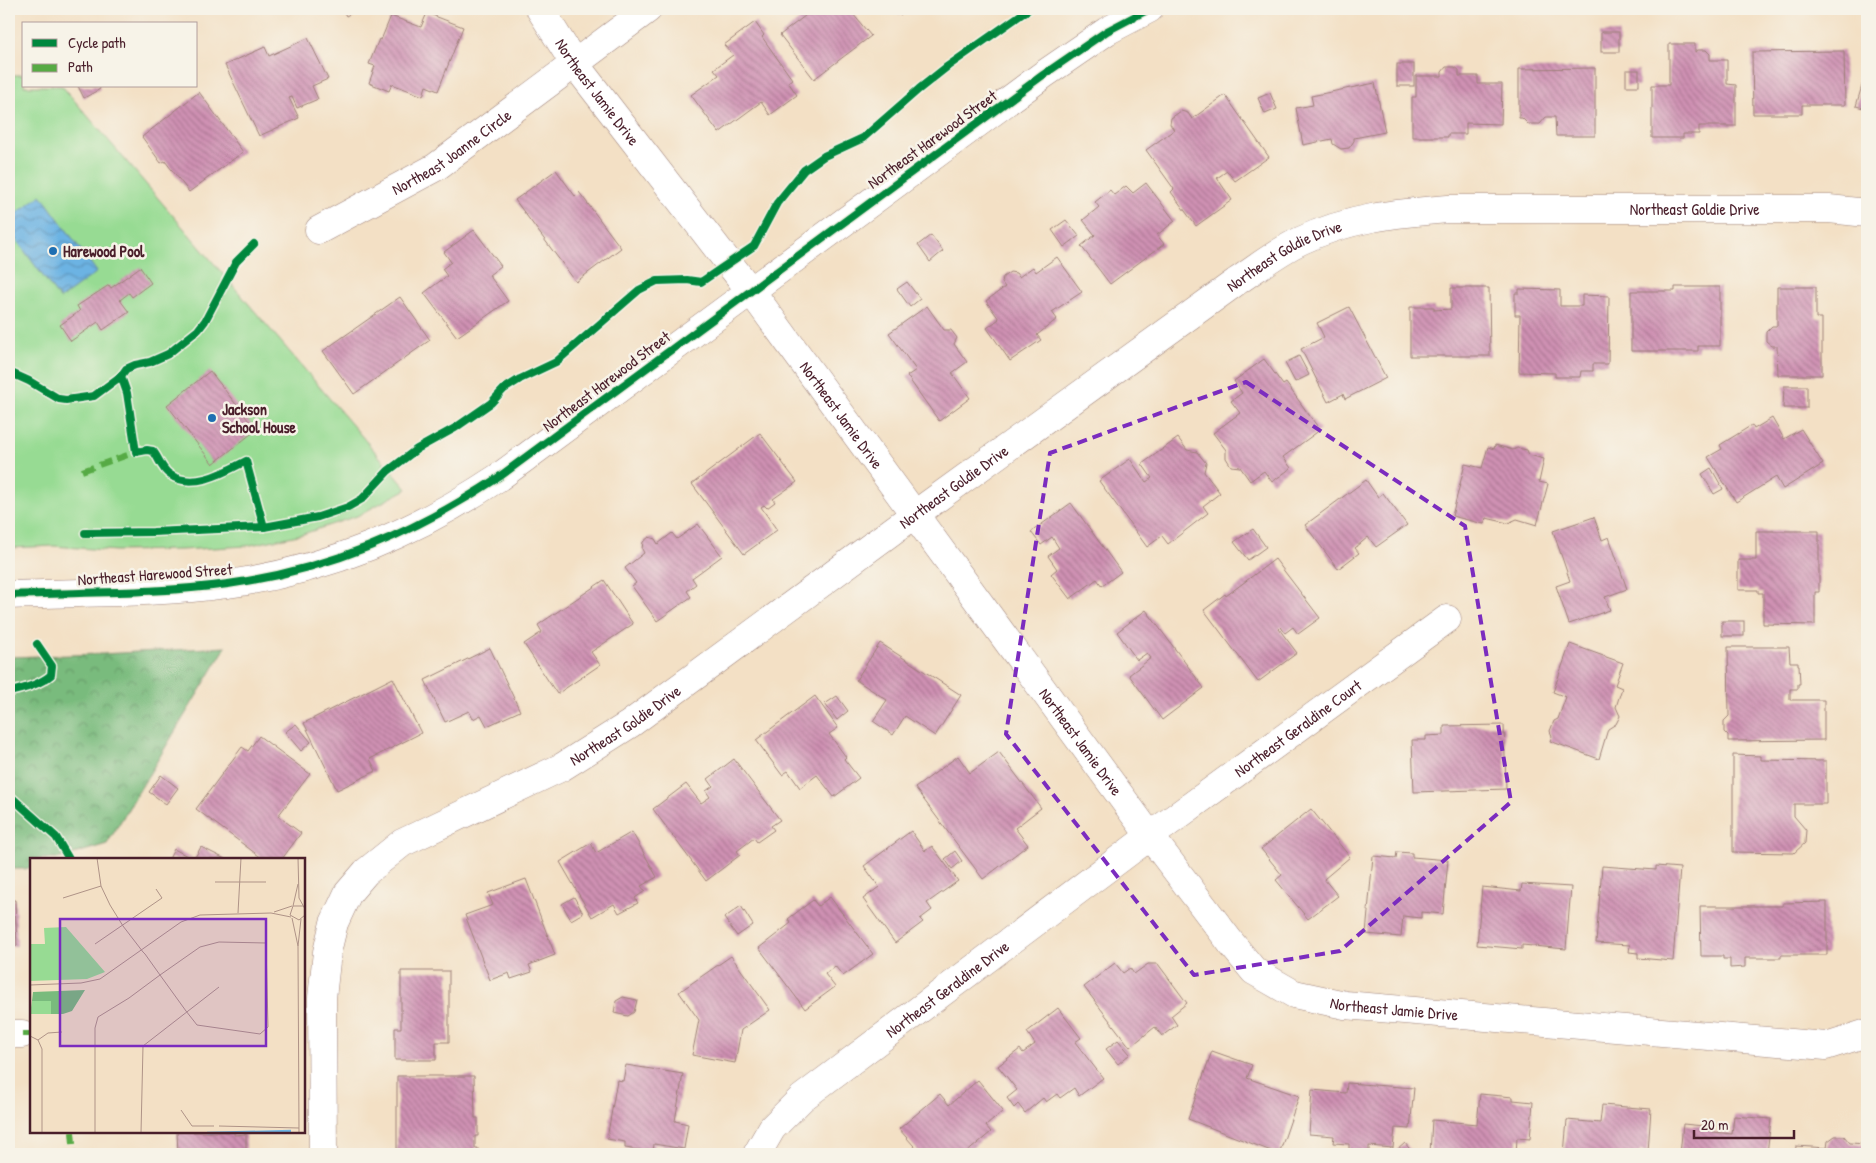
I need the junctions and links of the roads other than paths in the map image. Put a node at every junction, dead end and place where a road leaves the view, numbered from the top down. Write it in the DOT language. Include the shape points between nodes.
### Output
graph roads {
  1 [pos="540,9"];
  2 [pos="648,9"];
  3 [pos="1149,9"];
  4 [pos="574,62"];
  5 [pos="1867,213"];
  6 [pos="319,230"];
  7 [pos="750,291"];
  8 [pos="914,515"];
  9 [pos="9,596"];
  10 [pos="1447,619"];
  11 [pos="1150,836"];
  12 [pos="1867,1034"];
  13 [pos="323,1154"];
  14 [pos="756,1154"];
  1 -- 4 [label="street, Northeast Jamie Drive"];
  2 -- 4 [label="street, Northeast Joanne Circle"];
  3 -- 7 [label="street, Northeast Harewood Street" via="1072,54"];
  4 -- 6 [label="street, Northeast Joanne Circle" via="436,167"];
  4 -- 7 [label="street, Northeast Jamie Drive"];
  5 -- 8 [label="street, Northeast Goldie Drive" via="1829,208 1448,209 1398,212 1329,229 1299,242 1236,282"];
  7 -- 8 [label="street, Northeast Jamie Drive"];
  7 -- 9 [label="street, Northeast Harewood Street" via="499,477 435,517 369,548 292,572 229,584"];
  8 -- 11 [label="street, Northeast Jamie Drive"];
  8 -- 13 [label="street, Northeast Goldie Drive" via="630,724 562,766 402,844 366,872 348,893 334,923 327,952 322,998"];
  10 -- 11 [label="street, Northeast Geraldine Court"];
  11 -- 12 [label="street, Northeast Jamie Drive" via="1254,971 1294,994 1345,1005 1826,1046"];
  11 -- 14 [label="street, Northeast Geraldine Drive" via="802,1098 772,1128"];
}
